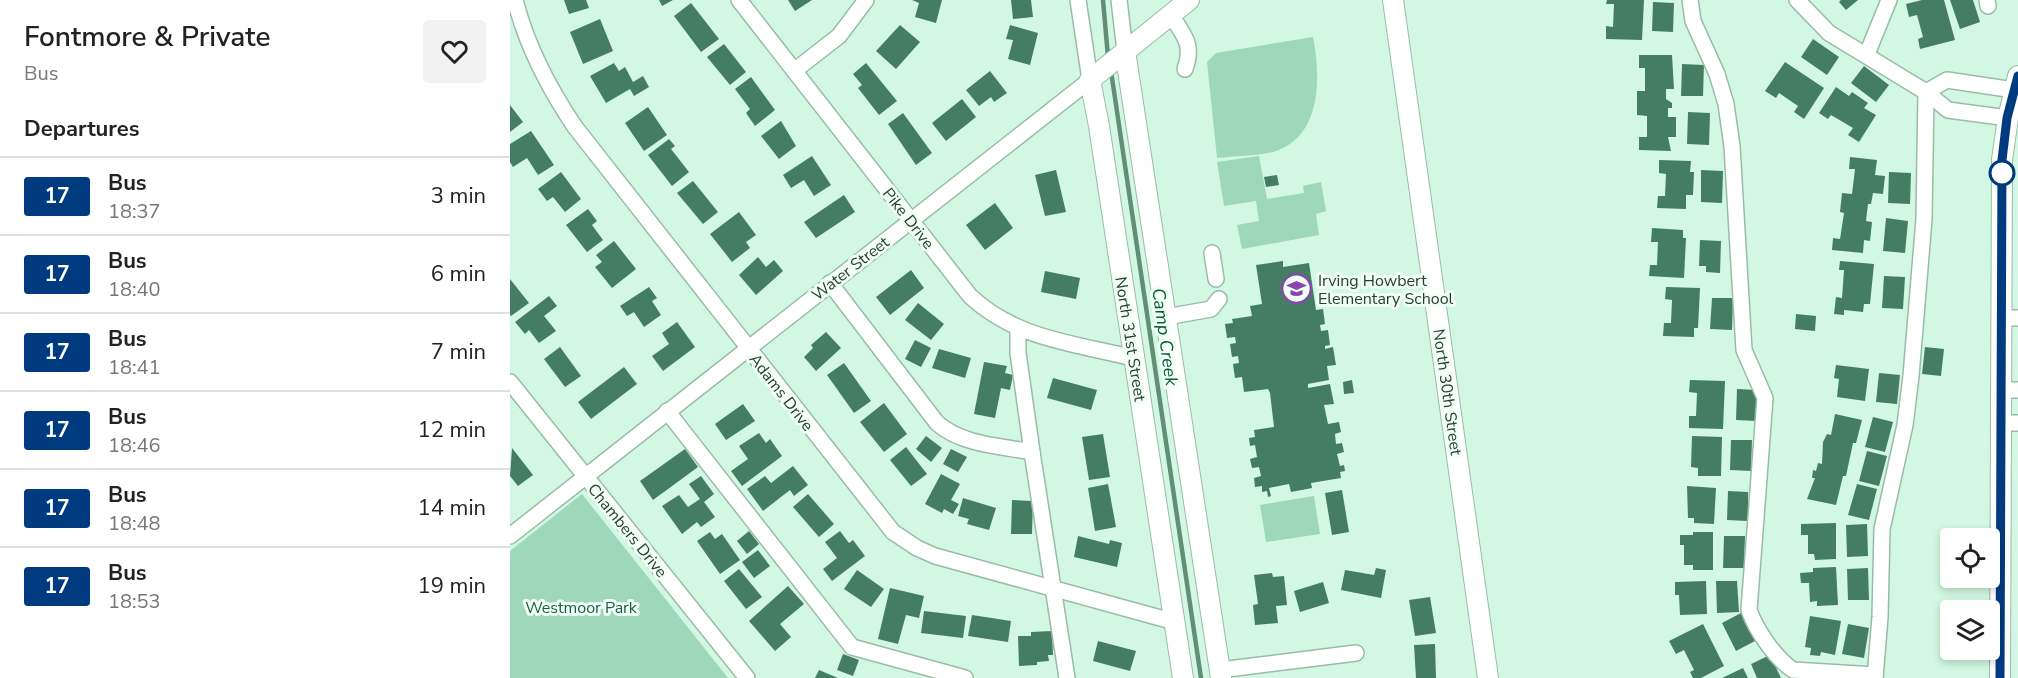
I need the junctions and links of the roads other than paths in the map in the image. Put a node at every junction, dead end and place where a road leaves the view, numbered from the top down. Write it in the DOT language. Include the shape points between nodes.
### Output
graph roads {
  1 [pos="515,0"];
  2 [pos="739,0"];
  3 [pos="866,0"];
  4 [pos="1078,0"];
  5 [pos="1119,0"];
  6 [pos="1189,0"];
  7 [pos="1393,0"];
  8 [pos="1690,0"];
  9 [pos="1797,0"];
  10 [pos="1889,0"];
  11 [pos="1171,15"];
  12 [pos="1125,51"];
  13 [pos="1867,54"];
  14 [pos="1185,69"];
  15 [pos="794,71"];
  16 [pos="1090,80"];
  17 [pos="2016,83"];
  18 [pos="1926,92"];
  19 [pos="2007,118"];
  20 [pos="911,220"];
  21 [pos="1212,253"];
  22 [pos="1216,279"];
  23 [pos="830,283"];
  24 [pos="1219,299"];
  25 [pos="1166,317"];
  26 [pos="2009,318"];
  27 [pos="1018,328"];
  28 [pos="747,348"];
  29 [pos="1133,358"];
  30 [pos="510,381"];
  31 [pos="2009,390"];
  32 [pos="667,411"];
  33 [pos="2009,423"];
  34 [pos="1032,452"];
  35 [pos="585,476"];
  36 [pos="510,536"];
  37 [pos="1055,589"];
  38 [pos="1175,622"];
  39 [pos="1356,653"];
  40 [pos="1220,674"];
  41 [pos="1875,677"];
  42 [pos="747,678"];
  43 [pos="965,678"];
  44 [pos="1067,678"];
  45 [pos="1183,678"];
  46 [pos="1488,678"];
  47 [pos="2000,678"];
  1 -- 28 [label="street, Adams Drive" via="530,49 564,111"];
  2 -- 15 [label="street, Pike Drive"];
  3 -- 15 [label="street" via="839,36"];
  4 -- 16 [label="street, North 31st Street"];
  5 -- 12 [label="street"];
  6 -- 11 [label="main road, Water Street"];
  7 -- 46 [label="main road, North 30th Street"];
  8 -- 41 [label="street" via="1694,21 1726,104 1744,350 1765,398 1749,610 1785,665 1793,670"];
  9 -- 13 [label="street" via="1829,33"];
  10 -- 13 [label="street"];
  11 -- 12 [label="main road, Water Street"];
  11 -- 14 [label="street" via="1188,43 1190,55"];
  12 -- 16 [label="main road, Water Street"];
  12 -- 25 [label="main road"];
  13 -- 18 [label="street"];
  15 -- 20 [label="street, Pike Drive"];
  16 -- 20 [label="street, Water Street"];
  16 -- 29 [label="main road, North 31st Street"];
  17 -- 18 [label="street" via="1947,80"];
  17 -- 19 [label="main road"];
  18 -- 19 [label="street" via="1948,110"];
  18 -- 41 [label="street" via="1924,219 1911,376 1905,425 1882,529"];
  19 -- 26 [label="main road" via="2002,160"];
  20 -- 23 [label="street, Water Street"];
  20 -- 27 [label="street, Pike Drive" via="970,296 999,320"];
  21 -- 22 [label="street"];
  23 -- 28 [label="street, Water Street"];
  23 -- 34 [label="street" via="945,430 970,441"];
  24 -- 25 [label="street" via="1211,309"];
  25 -- 40 [label="main road"];
  26 -- 31 [label="main road"];
  27 -- 29 [label="street, Pike Drive"];
  27 -- 34 [label="street"];
  28 -- 32 [label="street, Water Street"];
  28 -- 37 [label="street, Adams Drive" via="903,540 934,556"];
  29 -- 38 [label="main road, North 31st Street"];
  30 -- 35 [label="street, Chambers Drive"];
  31 -- 33 [label="main road"];
  32 -- 35 [label="street, Water Street"];
  32 -- 43 [label="street" via="852,647"];
  33 -- 47 [label="main road"];
  34 -- 37 [label="street"];
  35 -- 36 [label="street, Water Street"];
  35 -- 42 [label="street, Chambers Drive"];
  37 -- 38 [label="street, Adams Drive"];
  37 -- 44 [label="street"];
  38 -- 45 [label="main road, North 31st Street"];
  39 -- 40 [label="street"];
}
